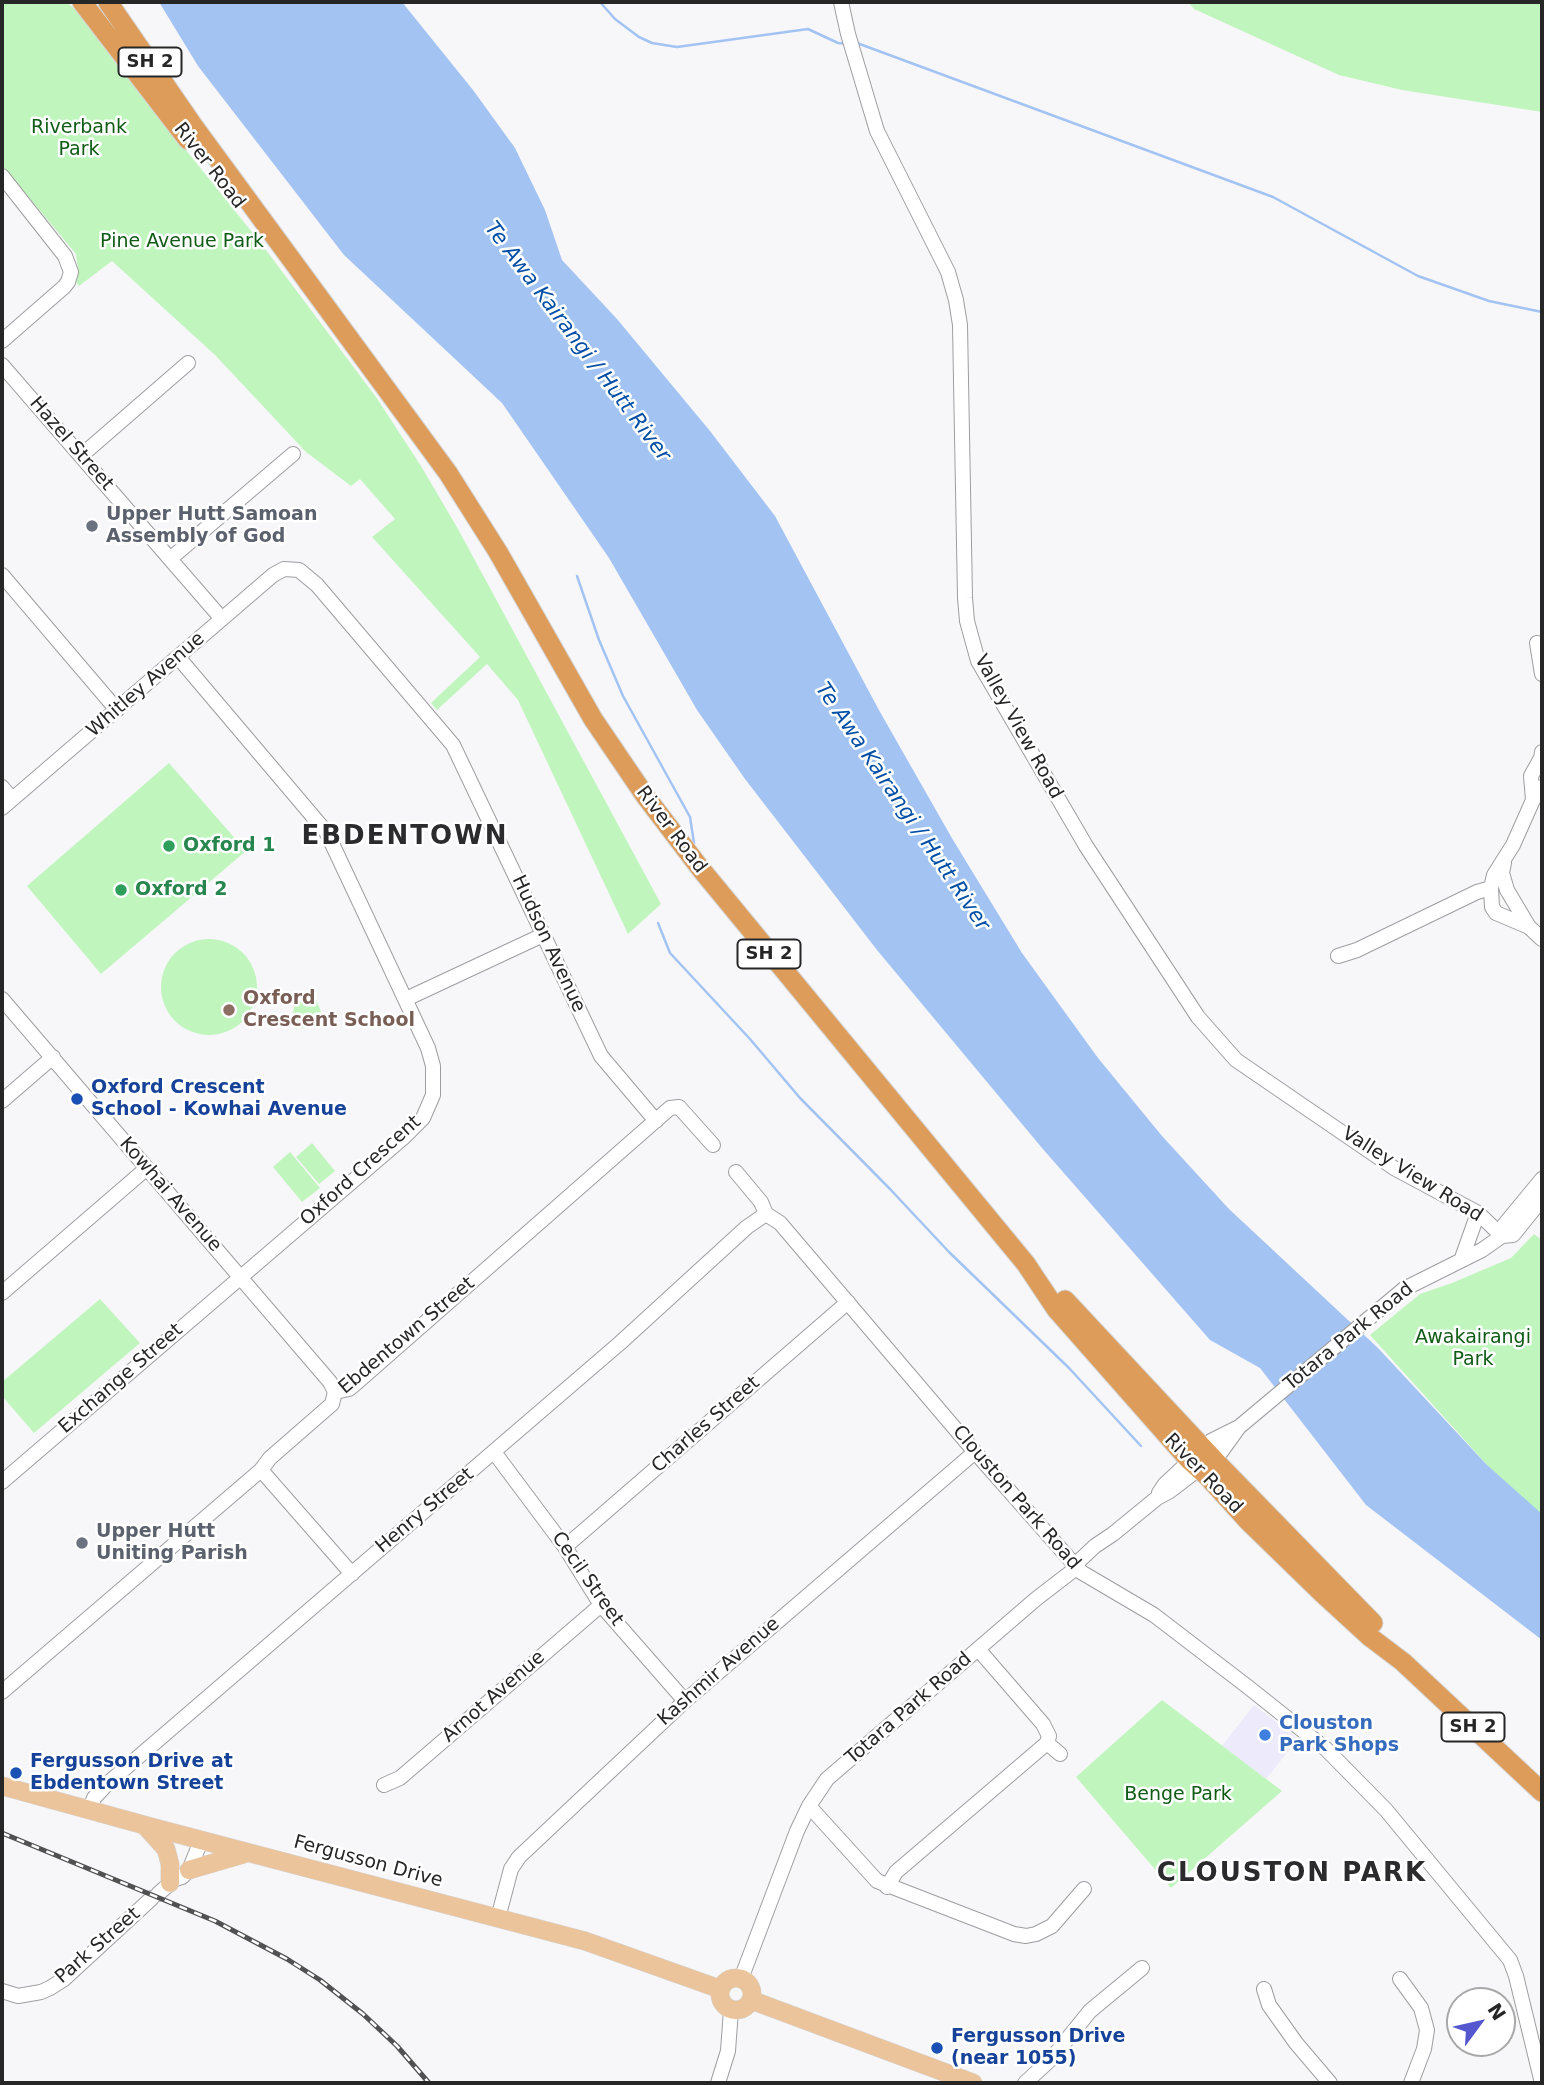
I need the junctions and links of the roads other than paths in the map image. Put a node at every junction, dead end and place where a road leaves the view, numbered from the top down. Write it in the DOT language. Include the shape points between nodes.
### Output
graph roads {
  1 [pos="82,2"];
  2 [pos="96,2"];
  3 [pos="107,2"];
  4 [pos="841,2"];
  5 [pos="192,124"];
  6 [pos="2,176"];
  7 [pos="2,341"];
  8 [pos="365,362"];
  9 [pos="188,363"];
  10 [pos="2,365"];
  11 [pos="293,454"];
  12 [pos="82,455"];
  13 [pos="170,559"];
  14 [pos="293,568"];
  15 [pos="2,575"];
  16 [pos="222,619"];
  17 [pos="1537,643"];
  18 [pos="178,657"];
  19 [pos="1542,674"];
  20 [pos="117,710"];
  21 [pos="1542,752"];
  22 [pos="1542,759"];
  23 [pos="2,787"];
  24 [pos="1542,787"];
  25 [pos="1533,800"];
  26 [pos="7,804"];
  27 [pos="1504,861"];
  28 [pos="1491,888"];
  29 [pos="1530,927"];
  30 [pos="543,934"];
  31 [pos="1542,939"];
  32 [pos="1338,956"];
  33 [pos="2,999"];
  34 [pos="406,999"];
  35 [pos="53,1057"];
  36 [pos="2,1101"];
  37 [pos="656,1121"];
  38 [pos="713,1145"];
  39 [pos="148,1168"];
  40 [pos="736,1172"];
  41 [pos="1542,1179"];
  42 [pos="1542,1199"];
  43 [pos="1478,1213"];
  44 [pos="766,1214"];
  45 [pos="1502,1236"];
  46 [pos="1462,1258"];
  47 [pos="240,1276"];
  48 [pos="2,1293"];
  49 [pos="848,1302"];
  50 [pos="335,1392"];
  51 [pos="494,1452"];
  52 [pos="975,1452"];
  53 [pos="1201,1459"];
  54 [pos="261,1469"];
  55 [pos="2,1482"];
  56 [pos="565,1547"];
  57 [pos="1075,1566"];
  58 [pos="352,1574"];
  59 [pos="601,1605"];
  60 [pos="978,1649"];
  61 [pos="2,1692"];
  62 [pos="685,1701"];
  63 [pos="1047,1743"];
  64 [pos="1060,1754"];
  65 [pos="384,1785"];
  66 [pos="2,1786"];
  67 [pos="1542,1792"];
  68 [pos="809,1806"];
  69 [pos="89,1811"];
  70 [pos="145,1826"];
  71 [pos="197,1840"];
  72 [pos="248,1853"];
  73 [pos="169,1885"];
  74 [pos="887,1887"];
  75 [pos="1084,1889"];
  76 [pos="498,1918"];
  77 [pos="1142,1968"];
  78 [pos="741,1979"];
  79 [pos="1400,1979"];
  80 [pos="720,1989"];
  81 [pos="1264,1989"];
  82 [pos="2,1991"];
  83 [pos="751,2000"];
  84 [pos="731,2010"];
  85 [pos="718,2083"];
  86 [pos="974,2083"];
  87 [pos="1025,2083"];
  88 [pos="1330,2083"];
  89 [pos="1411,2083"];
  90 [pos="1542,2083"];
  1 -- 8 [label="highway, River Road / SH 2"];
  2 -- 5 [label="highway"];
  3 -- 5 [label="highway, River Road / SH 2"];
  4 -- 43 [label="street, Valley View Road" via="877,131 948,272 956,300 965,597 978,661 1086,846 1198,1017 1236,1060 1394,1168"];
  5 -- 8 [label="highway, River Road / SH 2"];
  6 -- 7 [label="street" via="70,268 64,287"];
  8 -- 53 [label="highway, River Road / SH 2" via="463,496 573,687 652,806 1026,1264 1056,1309"];
  9 -- 12 [label="street"];
  10 -- 12 [label="street, Hazel Street"];
  11 -- 13 [label="street"];
  12 -- 13 [label="street, Hazel Street"];
  13 -- 16 [label="street, Hazel Street"];
  14 -- 16 [label="street, Whitley Avenue" via="273,575"];
  14 -- 30 [label="street, Hudson Avenue" via="317,585 453,745"];
  15 -- 20 [label="street"];
  16 -- 18 [label="street, Whitley Avenue"];
  17 -- 19 [label="street"];
  18 -- 20 [label="street, Whitley Avenue"];
  18 -- 34 [label="street, Oxford Crescent" via="323,825"];
  20 -- 26 [label="street, Whitley Avenue"];
  21 -- 22 [label="street"];
  22 -- 25 [label="street" via="1531,776"];
  23 -- 26 [label="street"];
  24 -- 25 [label="street"];
  25 -- 27 [label="street"];
  27 -- 28 [label="street"];
  27 -- 29 [label="street" via="1503,881"];
  28 -- 29 [label="street" via="1496,913"];
  28 -- 32 [label="street"];
  29 -- 31 [label="street"];
  30 -- 34 [label="street"];
  30 -- 37 [label="street, Hudson Avenue" via="601,1056"];
  33 -- 35 [label="street, Kowhai Avenue"];
  34 -- 47 [label="street, Oxford Crescent" via="433,1066 433,1095 423,1118"];
  35 -- 36 [label="street"];
  35 -- 39 [label="street, Kowhai Avenue"];
  37 -- 38 [label="street" via="670,1108 679,1107"];
  37 -- 50 [label="street, Ebdentown Street" via="354,1385"];
  39 -- 47 [label="street, Kowhai Avenue"];
  39 -- 48 [label="street"];
  40 -- 44 [label="street, Clouston Park Road"];
  41 -- 45 [label="street, Totara Park Road" via="1504,1225"];
  42 -- 45 [label="street, Totara Park Road" via="1513,1235"];
  43 -- 45 [label="street, Valley View Road"];
  43 -- 46 [label="street"];
  44 -- 49 [label="street, Clouston Park Road" via="780,1223"];
  44 -- 51 [label="street, Henry Street"];
  45 -- 46 [label="street, Totara Park Road"];
  46 -- 53 [label="street, Totara Park Road" via="1404,1289 1239,1427 1221,1452"];
  47 -- 50 [label="street, Kowhai Avenue"];
  47 -- 55 [label="street, Exchange Street"];
  49 -- 52 [label="street, Clouston Park Road"];
  49 -- 56 [label="street, Charles Street"];
  50 -- 54 [label="street, Ebdentown Street" via="332,1404"];
  51 -- 56 [label="street, Cecil Street"];
  51 -- 58 [label="street, Henry Street"];
  52 -- 57 [label="street, Clouston Park Road"];
  52 -- 62 [label="street, Kashmir Avenue"];
  53 -- 57 [label="street, Totara Park Road" via="1165,1484 1157,1498"];
  53 -- 67 [label="highway, River Road / SH 2" via="1378,1629 1403,1662"];
  54 -- 58 [label="street"];
  54 -- 61 [label="street, Ebdentown Street"];
  56 -- 59 [label="street, Cecil Street"];
  57 -- 60 [label="street, Totara Park Road"];
  57 -- 90 [label="street, Clouston Park Road" via="1154,1615 1304,1731 1386,1810 1510,1960"];
  58 -- 69 [label="street, Henry Street" via="108,1783"];
  59 -- 62 [label="street, Cecil Street"];
  59 -- 65 [label="street, Arnot Avenue" via="400,1778"];
  60 -- 63 [label="street" via="1043,1724"];
  60 -- 68 [label="street, Totara Park Road" via="827,1779"];
  62 -- 76 [label="street, Kashmir Avenue" via="519,1857 511,1869"];
  63 -- 64 [label="street"];
  63 -- 74 [label="street" via="896,1872"];
  66 -- 69 [label="main road, Fergusson Drive"];
  68 -- 74 [label="street" via="870,1875"];
  68 -- 78 [label="street, Totara Park Road"];
  69 -- 70 [label="main road, Fergusson Drive"];
  70 -- 71 [label="main road, Fergusson Drive"];
  70 -- 73 [label="main road" via="166,1849"];
  71 -- 72 [label="main road, Fergusson Drive"];
  71 -- 73 [label="street, Park Street"];
  72 -- 73 [label="main road"];
  72 -- 76 [label="main road, Fergusson Drive"];
  73 -- 82 [label="street, Park Street" via="50,1988 18,1996"];
  74 -- 75 [label="street" via="1002,1931 1027,1936 1052,1926"];
  76 -- 80 [label="main road, Fergusson Drive" via="594,1944"];
  77 -- 87 [label="street" via="1090,2011"];
  78 -- 80 [label="main road" via="729,1979"];
  78 -- 83 [label="main road" via="750,1985"];
  79 -- 89 [label="street" via="1426,2019 1426,2039"];
  80 -- 84 [label="main road" via="720,2000"];
  81 -- 88 [label="street" via="1269,2005"];
  83 -- 84 [label="main road" via="744,2009"];
  83 -- 86 [label="main road"];
  84 -- 85 [label="street" via="728,2051"];
}
